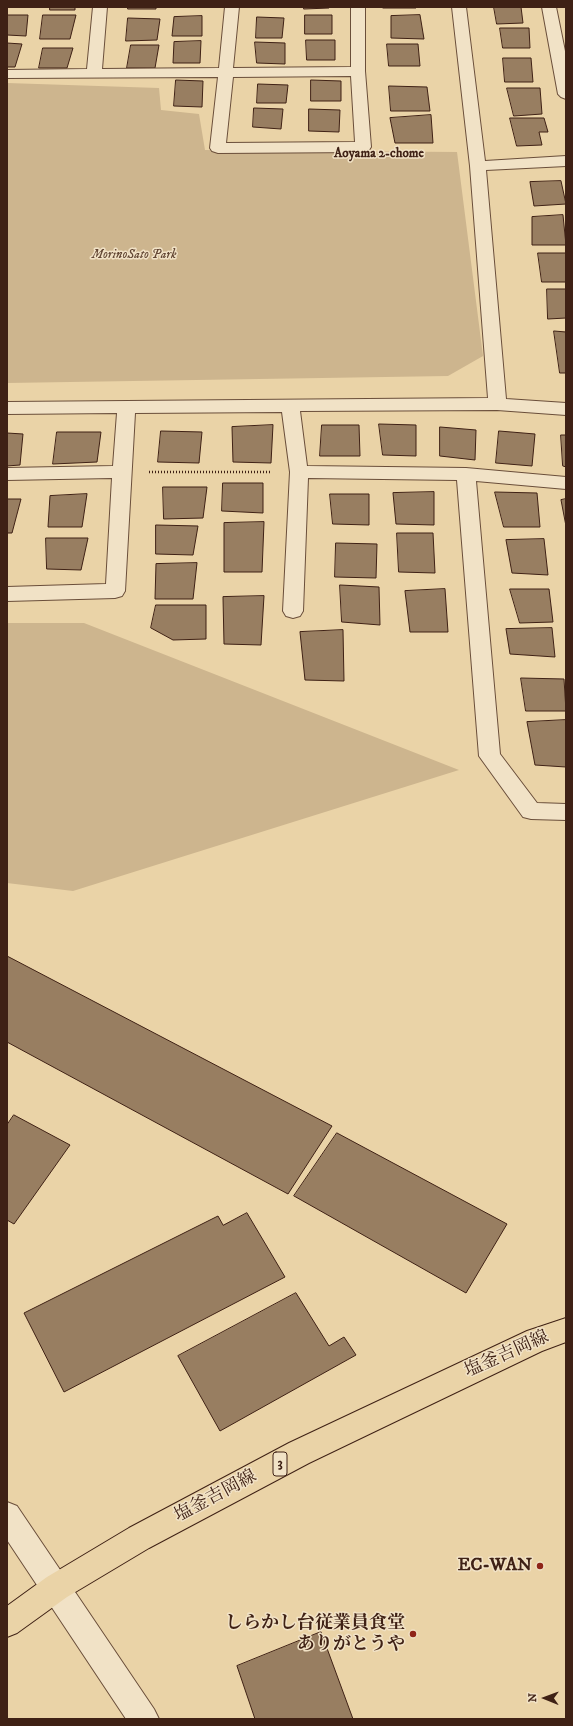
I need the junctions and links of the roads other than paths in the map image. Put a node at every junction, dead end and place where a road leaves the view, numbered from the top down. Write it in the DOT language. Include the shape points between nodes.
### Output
graph roads {
  1 [pos="100,7"];
  2 [pos="232,7"];
  3 [pos="358,7"];
  4 [pos="459,7"];
  5 [pos="549,7"];
  6 [pos="358,71"];
  7 [pos="225,72"];
  8 [pos="94,73"];
  9 [pos="7,74"];
  10 [pos="566,94"];
  11 [pos="566,161"];
  12 [pos="478,166"];
  13 [pos="497,404"];
  14 [pos="290,406"];
  15 [pos="126,407"];
  16 [pos="7,408"];
  17 [pos="566,409"];
  18 [pos="122,472"];
  19 [pos="299,472"];
  20 [pos="7,474"];
  21 [pos="466,474"];
  22 [pos="566,483"];
  23 [pos="7,594"];
  24 [pos="294,611"];
  25 [pos="566,812"];
  26 [pos="566,1330"];
  27 [pos="7,1516"];
  28 [pos="57,1587"];
  29 [pos="7,1623"];
  30 [pos="144,1719"];
  1 -- 8 [label="street"];
  2 -- 7 [label="street"];
  3 -- 6 [label="street"];
  4 -- 12 [label="street"];
  5 -- 10 [label="street"];
  6 -- 7 [label="street"];
  6 -- 7 [label="street" via="363,147 218,148"];
  7 -- 8 [label="street"];
  8 -- 9 [label="street"];
  11 -- 12 [label="street"];
  12 -- 13 [label="street"];
  13 -- 14 [label="street"];
  13 -- 17 [label="street"];
  14 -- 15 [label="street"];
  14 -- 19 [label="street"];
  15 -- 16 [label="street"];
  15 -- 18 [label="street"];
  18 -- 20 [label="street"];
  18 -- 23 [label="street" via="116,591"];
  19 -- 21 [label="street"];
  19 -- 24 [label="street"];
  21 -- 22 [label="street"];
  21 -- 25 [label="street" via="490,756 530,811"];
  26 -- 28 [label="main road, 塩釜吉岡線 / 3" via="536,1340 299,1453 139,1538"];
  27 -- 28 [label="street"];
  28 -- 29 [label="main road, 塩釜吉岡線 / 3"];
  28 -- 30 [label="street"];
}
